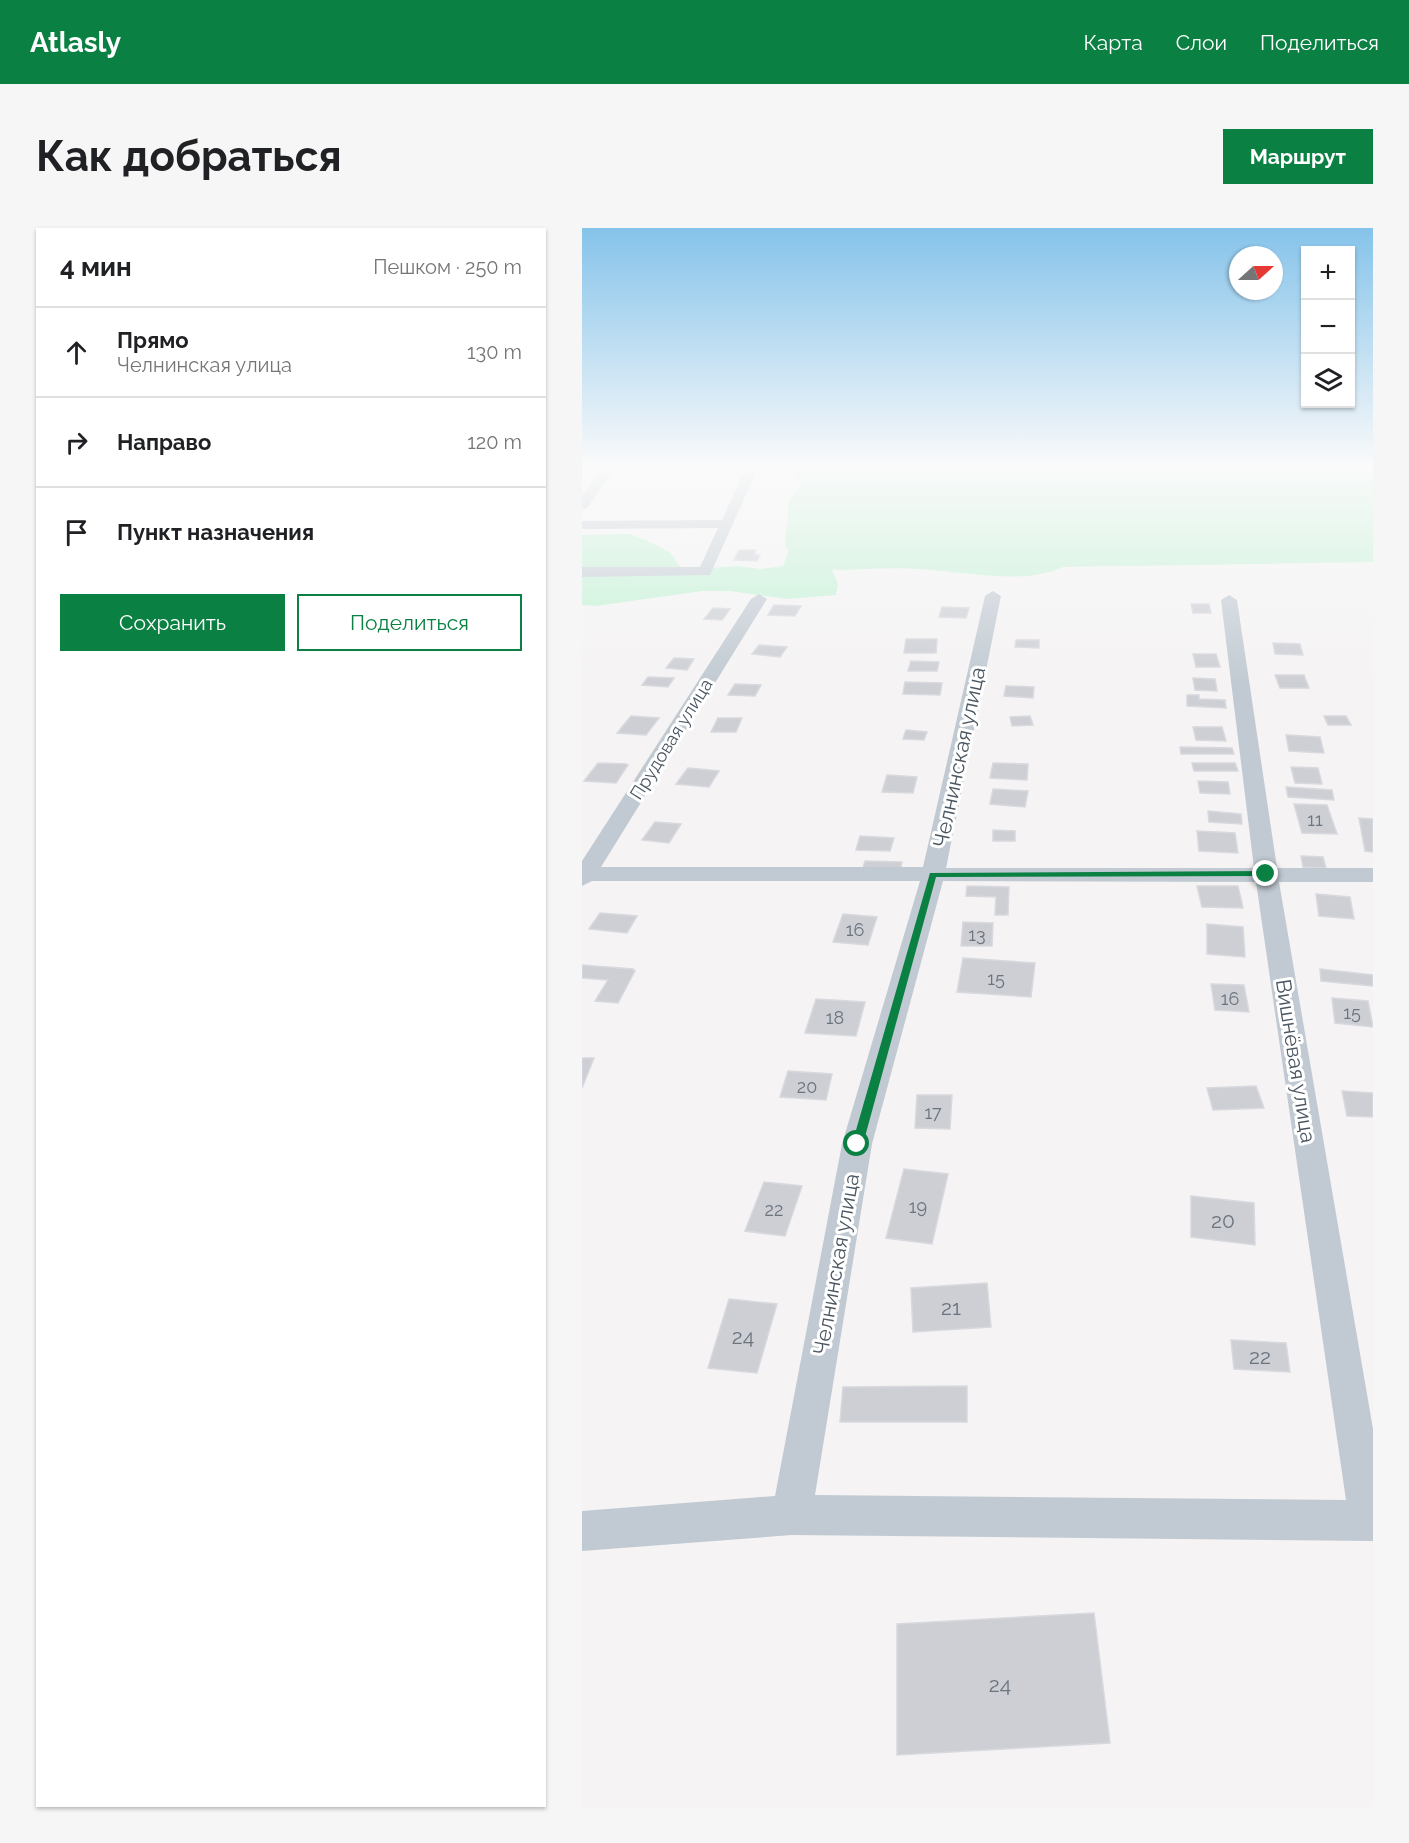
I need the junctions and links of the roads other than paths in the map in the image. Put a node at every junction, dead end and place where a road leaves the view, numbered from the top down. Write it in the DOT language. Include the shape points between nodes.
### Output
graph roads {
  1 [pos="720,537"];
  2 [pos="582,572"];
  3 [pos="993,596"];
  4 [pos="759,599"];
  5 [pos="1229,600"];
  6 [pos="1266,874"];
  7 [pos="933,875"];
  8 [pos="1373,875"];
  9 [pos="583,876"];
  10 [pos="792,1515"];
  11 [pos="1372,1521"];
  12 [pos="582,1531"];
  1 -- 2 [label="street" via="705,572"];
  3 -- 7 [label="street, Челнинская улица"];
  4 -- 9 [label="street, Прудовая улица"];
  5 -- 6 [label="street, Вишнёвая улица"];
  6 -- 7 [label="street"];
  6 -- 8 [label="street"];
  6 -- 11 [label="street, Вишнёвая улица"];
  7 -- 9 [label="street"];
  7 -- 10 [label="street, Челнинская улица" via="857,1144"];
  10 -- 11 [label="street"];
  10 -- 12 [label="street"];
}
